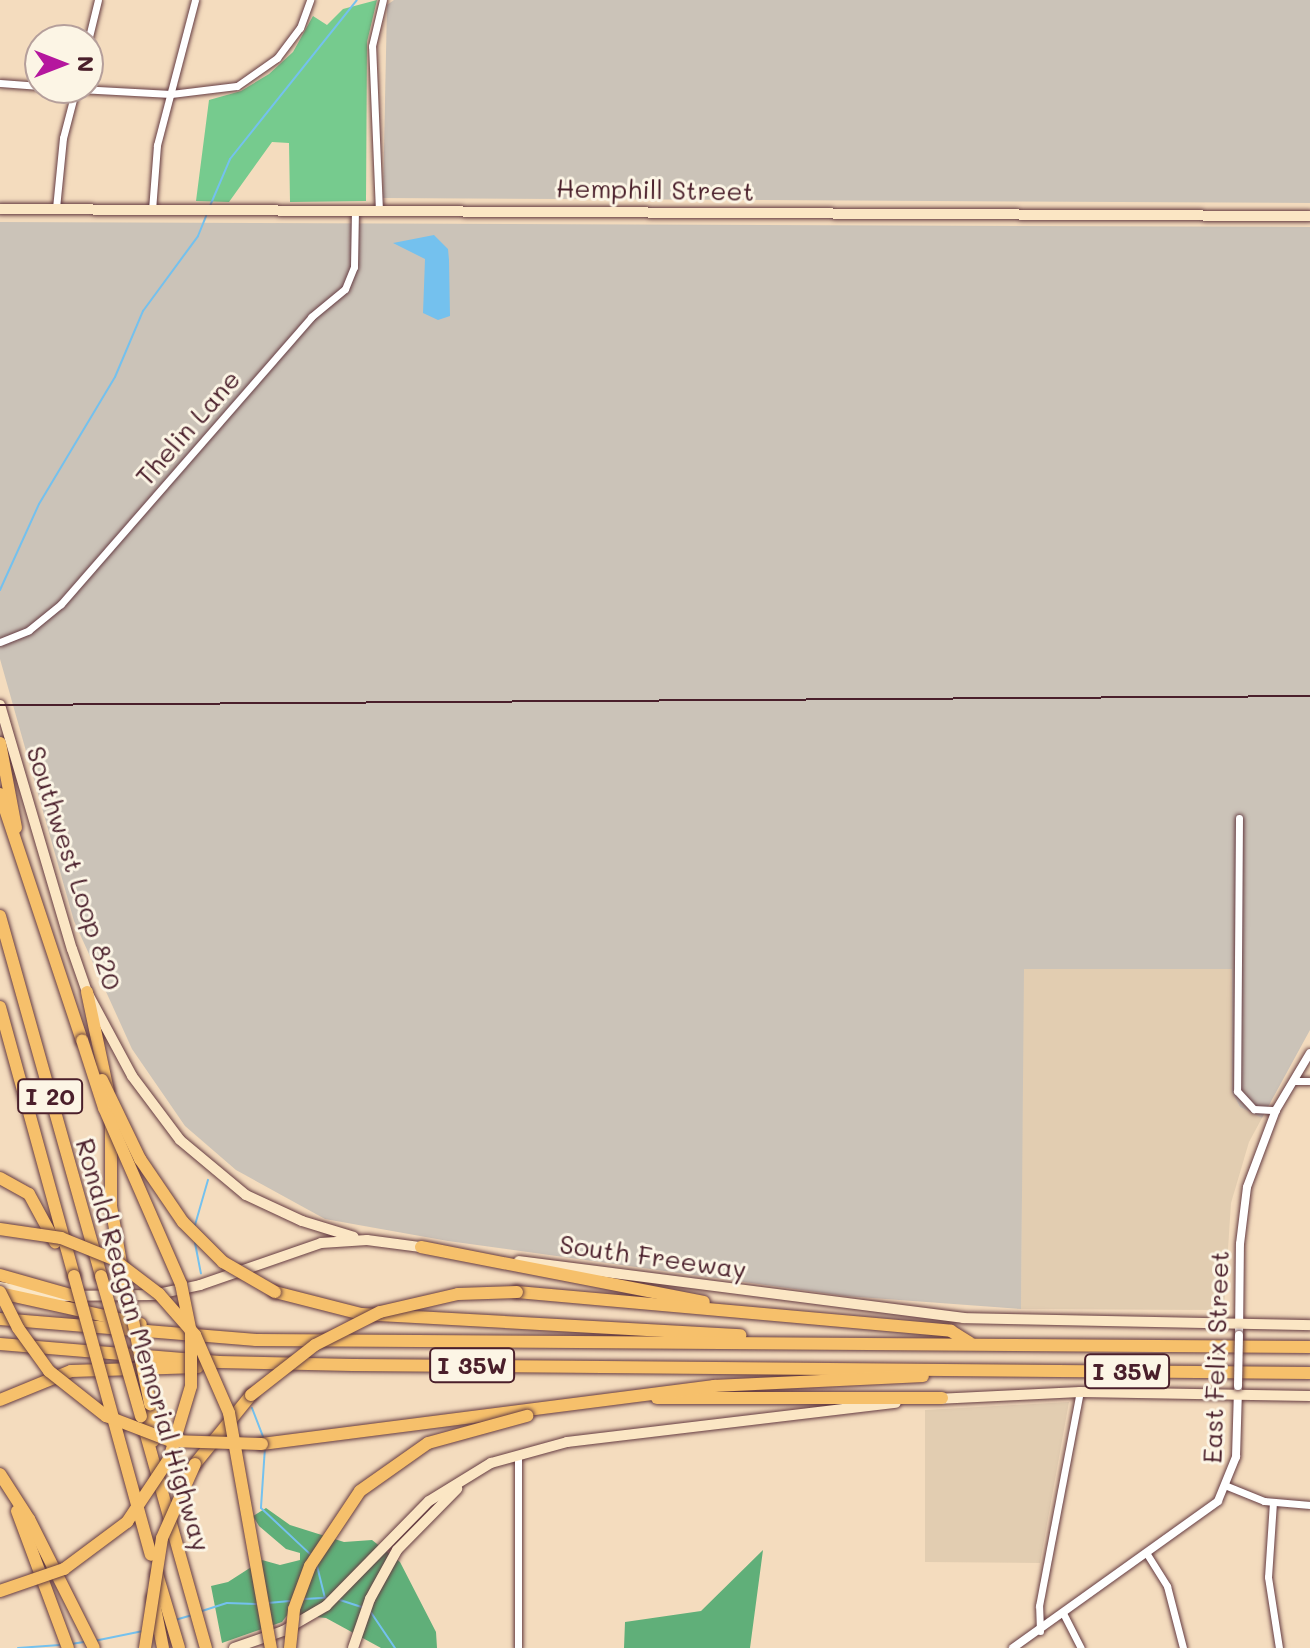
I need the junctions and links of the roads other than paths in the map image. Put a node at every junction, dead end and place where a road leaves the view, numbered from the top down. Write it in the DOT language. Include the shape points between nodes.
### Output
graph roads {
  1 [pos="98,0"];
  2 [pos="195,0"];
  3 [pos="310,0"];
  4 [pos="383,0"];
  5 [pos="92,24"];
  6 [pos="0,83"];
  7 [pos="24,85"];
  8 [pos="104,90"];
  9 [pos="171,94"];
  10 [pos="72,104"];
  11 [pos="56,208"];
  12 [pos="0,209"];
  13 [pos="152,210"];
  14 [pos="355,211"];
  15 [pos="379,211"];
  16 [pos="1310,216"];
  17 [pos="0,642"];
  18 [pos="0,705"];
  19 [pos="0,743"];
  20 [pos="0,794"];
  21 [pos="1239,818"];
  22 [pos="16,843"];
  23 [pos="0,916"];
  24 [pos="87,992"];
  25 [pos="0,1007"];
  26 [pos="82,1040"];
  27 [pos="1310,1053"];
  28 [pos="1293,1081"];
  29 [pos="1310,1081"];
  30 [pos="1276,1110"];
  31 [pos="0,1178"];
  32 [pos="0,1229"];
  33 [pos="367,1240"];
  34 [pos="421,1247"];
  35 [pos="0,1275"];
  36 [pos="74,1276"];
  37 [pos="0,1291"];
  38 [pos="74,1296"];
  39 [pos="786,1316"];
  40 [pos="0,1319"];
  41 [pos="1310,1325"];
  42 [pos="1239,1330"];
  43 [pos="173,1335"];
  44 [pos="753,1343"];
  45 [pos="970,1343"];
  46 [pos="0,1344"];
  47 [pos="1310,1347"];
  48 [pos="219,1362"];
  49 [pos="945,1369"];
  50 [pos="1310,1373"];
  51 [pos="1238,1390"];
  52 [pos="1080,1392"];
  53 [pos="634,1395"];
  54 [pos="1310,1396"];
  55 [pos="942,1398"];
  56 [pos="0,1400"];
  57 [pos="527,1412"];
  58 [pos="151,1452"];
  59 [pos="518,1455"];
  60 [pos="0,1474"];
  61 [pos="0,1481"];
  62 [pos="1227,1486"];
  63 [pos="1273,1502"];
  64 [pos="1310,1505"];
  65 [pos="400,1538"];
  66 [pos="1147,1554"];
  67 [pos="151,1555"];
  68 [pos="0,1591"];
  69 [pos="1063,1613"];
  70 [pos="1040,1631"];
  71 [pos="68,1648"];
  72 [pos="94,1648"];
  73 [pos="145,1648"];
  74 [pos="163,1648"];
  75 [pos="179,1648"];
  76 [pos="206,1648"];
  77 [pos="234,1648"];
  78 [pos="271,1648"];
  79 [pos="290,1648"];
  80 [pos="353,1648"];
  81 [pos="518,1648"];
  82 [pos="1013,1648"];
  83 [pos="1081,1648"];
  84 [pos="1183,1648"];
  85 [pos="1279,1648"];
  1 -- 5 [label="street"];
  2 -- 9 [label="street"];
  3 -- 9 [label="street" via="294,38 258,74 226,89"];
  4 -- 15 [label="street" via="372,46"];
  6 -- 7 [label="street"];
  8 -- 9 [label="street"];
  9 -- 13 [label="street" via="153,164"];
  10 -- 11 [label="street"];
  11 -- 12 [label="main road, Hemphill Street"];
  11 -- 13 [label="main road, Hemphill Street"];
  13 -- 14 [label="main road, Hemphill Street"];
  14 -- 15 [label="main road, Hemphill Street"];
  14 -- 17 [label="street, Thelin Lane" via="354,267 345,289 311,317 61,604 29,630"];
  15 -- 16 [label="main road, Hemphill Street"];
  18 -- 24 [label="main road, Southwest Loop 820"];
  19 -- 22 [label="highway" via="15,804"];
  20 -- 22 [label="highway"];
  21 -- 30 [label="street" via="1237,1091 1254,1109"];
  22 -- 26 [label="highway"];
  23 -- 58 [label="highway, Ronald Reagan Memorial Highway / I 20, bridge"];
  24 -- 33 [label="main road, Southwest Loop 820" via="155,1110 210,1169 272,1209"];
  24 -- 58 [label="highway, bridge" via="109,1096 111,1206 154,1426"];
  25 -- 36 [label="highway, Ronald Reagan Memorial Highway / I 20"];
  26 -- 44 [label="highway, bridge" via="163,1196 223,1262 275,1292 361,1314 740,1335"];
  26 -- 68 [label="highway, bridge" via="104,1108 181,1284 191,1333 191,1386 169,1459 127,1522 64,1569"];
  27 -- 28 [label="street, East Felix Street"];
  28 -- 29 [label="street"];
  28 -- 30 [label="street, East Felix Street"];
  30 -- 42 [label="street, East Felix Street" via="1247,1187"];
  31 -- 36 [label="highway" via="18,1184 33,1200"];
  32 -- 78 [label="highway, bridge" via="61,1238 113,1259 159,1294 195,1335 229,1413"];
  33 -- 34 [label="main road, South Freeway"];
  33 -- 38 [label="main road, South Freeway" via="308,1245 176,1291"];
  34 -- 39 [label="highway"];
  34 -- 42 [label="main road, South Freeway" via="943,1317"];
  35 -- 38 [label="highway"];
  36 -- 67 [label="highway, Ronald Reagan Memorial Highway / I 20, bridge"];
  37 -- 38 [label="main road, South Freeway"];
  37 -- 43 [label="highway" via="100,1318 160,1326"];
  37 -- 57 [label="highway, bridge" via="28,1344 65,1386 106,1416 171,1441 251,1446"];
  39 -- 45 [label="highway" via="951,1331"];
  39 -- 73 [label="highway, bridge" via="517,1292 443,1296 380,1312 315,1345 259,1387 211,1441 173,1507 153,1579"];
  40 -- 43 [label="highway, I 35W"];
  41 -- 42 [label="main road, South Freeway"];
  42 -- 51 [label="street, East Felix Street, bridge"];
  43 -- 44 [label="highway, I 35W"];
  44 -- 45 [label="highway, I 35W"];
  45 -- 47 [label="highway, I 35W"];
  46 -- 48 [label="highway, I 35W"];
  48 -- 49 [label="highway, I 35W"];
  48 -- 56 [label="highway" via="200,1367 82,1369 47,1376"];
  49 -- 50 [label="highway, I 35W"];
  49 -- 53 [label="highway" via="917,1377 797,1380"];
  51 -- 52 [label="main road"];
  51 -- 54 [label="main road"];
  51 -- 62 [label="street, East Felix Street" via="1237,1449"];
  52 -- 55 [label="main road"];
  52 -- 70 [label="street" via="1039,1606"];
  53 -- 55 [label="highway" via="674,1400"];
  53 -- 57 [label="highway"];
  55 -- 59 [label="main road" via="582,1440"];
  57 -- 79 [label="highway, bridge" via="428,1443 360,1491 313,1558 294,1609"];
  58 -- 76 [label="highway, Ronald Reagan Memorial Highway / I 20, bridge"];
  59 -- 65 [label="main road" via="441,1501"];
  59 -- 81 [label="street"];
  60 -- 72 [label="highway" via="29,1519"];
  61 -- 71 [label="highway" via="23,1525"];
  62 -- 63 [label="street"];
  62 -- 66 [label="street, East Felix Street" via="1195,1521"];
  63 -- 64 [label="street"];
  63 -- 85 [label="street" via="1268,1577"];
  65 -- 77 [label="main road, bridge" via="336,1599 296,1624"];
  65 -- 80 [label="main road"];
  66 -- 69 [label="street, East Felix Street"];
  66 -- 84 [label="street" via="1167,1586"];
  67 -- 74 [label="highway, bridge"];
  67 -- 75 [label="highway, Ronald Reagan Memorial Highway / I 20, bridge"];
  69 -- 70 [label="street, East Felix Street"];
  69 -- 83 [label="street"];
  70 -- 82 [label="street, East Felix Street"];
}
